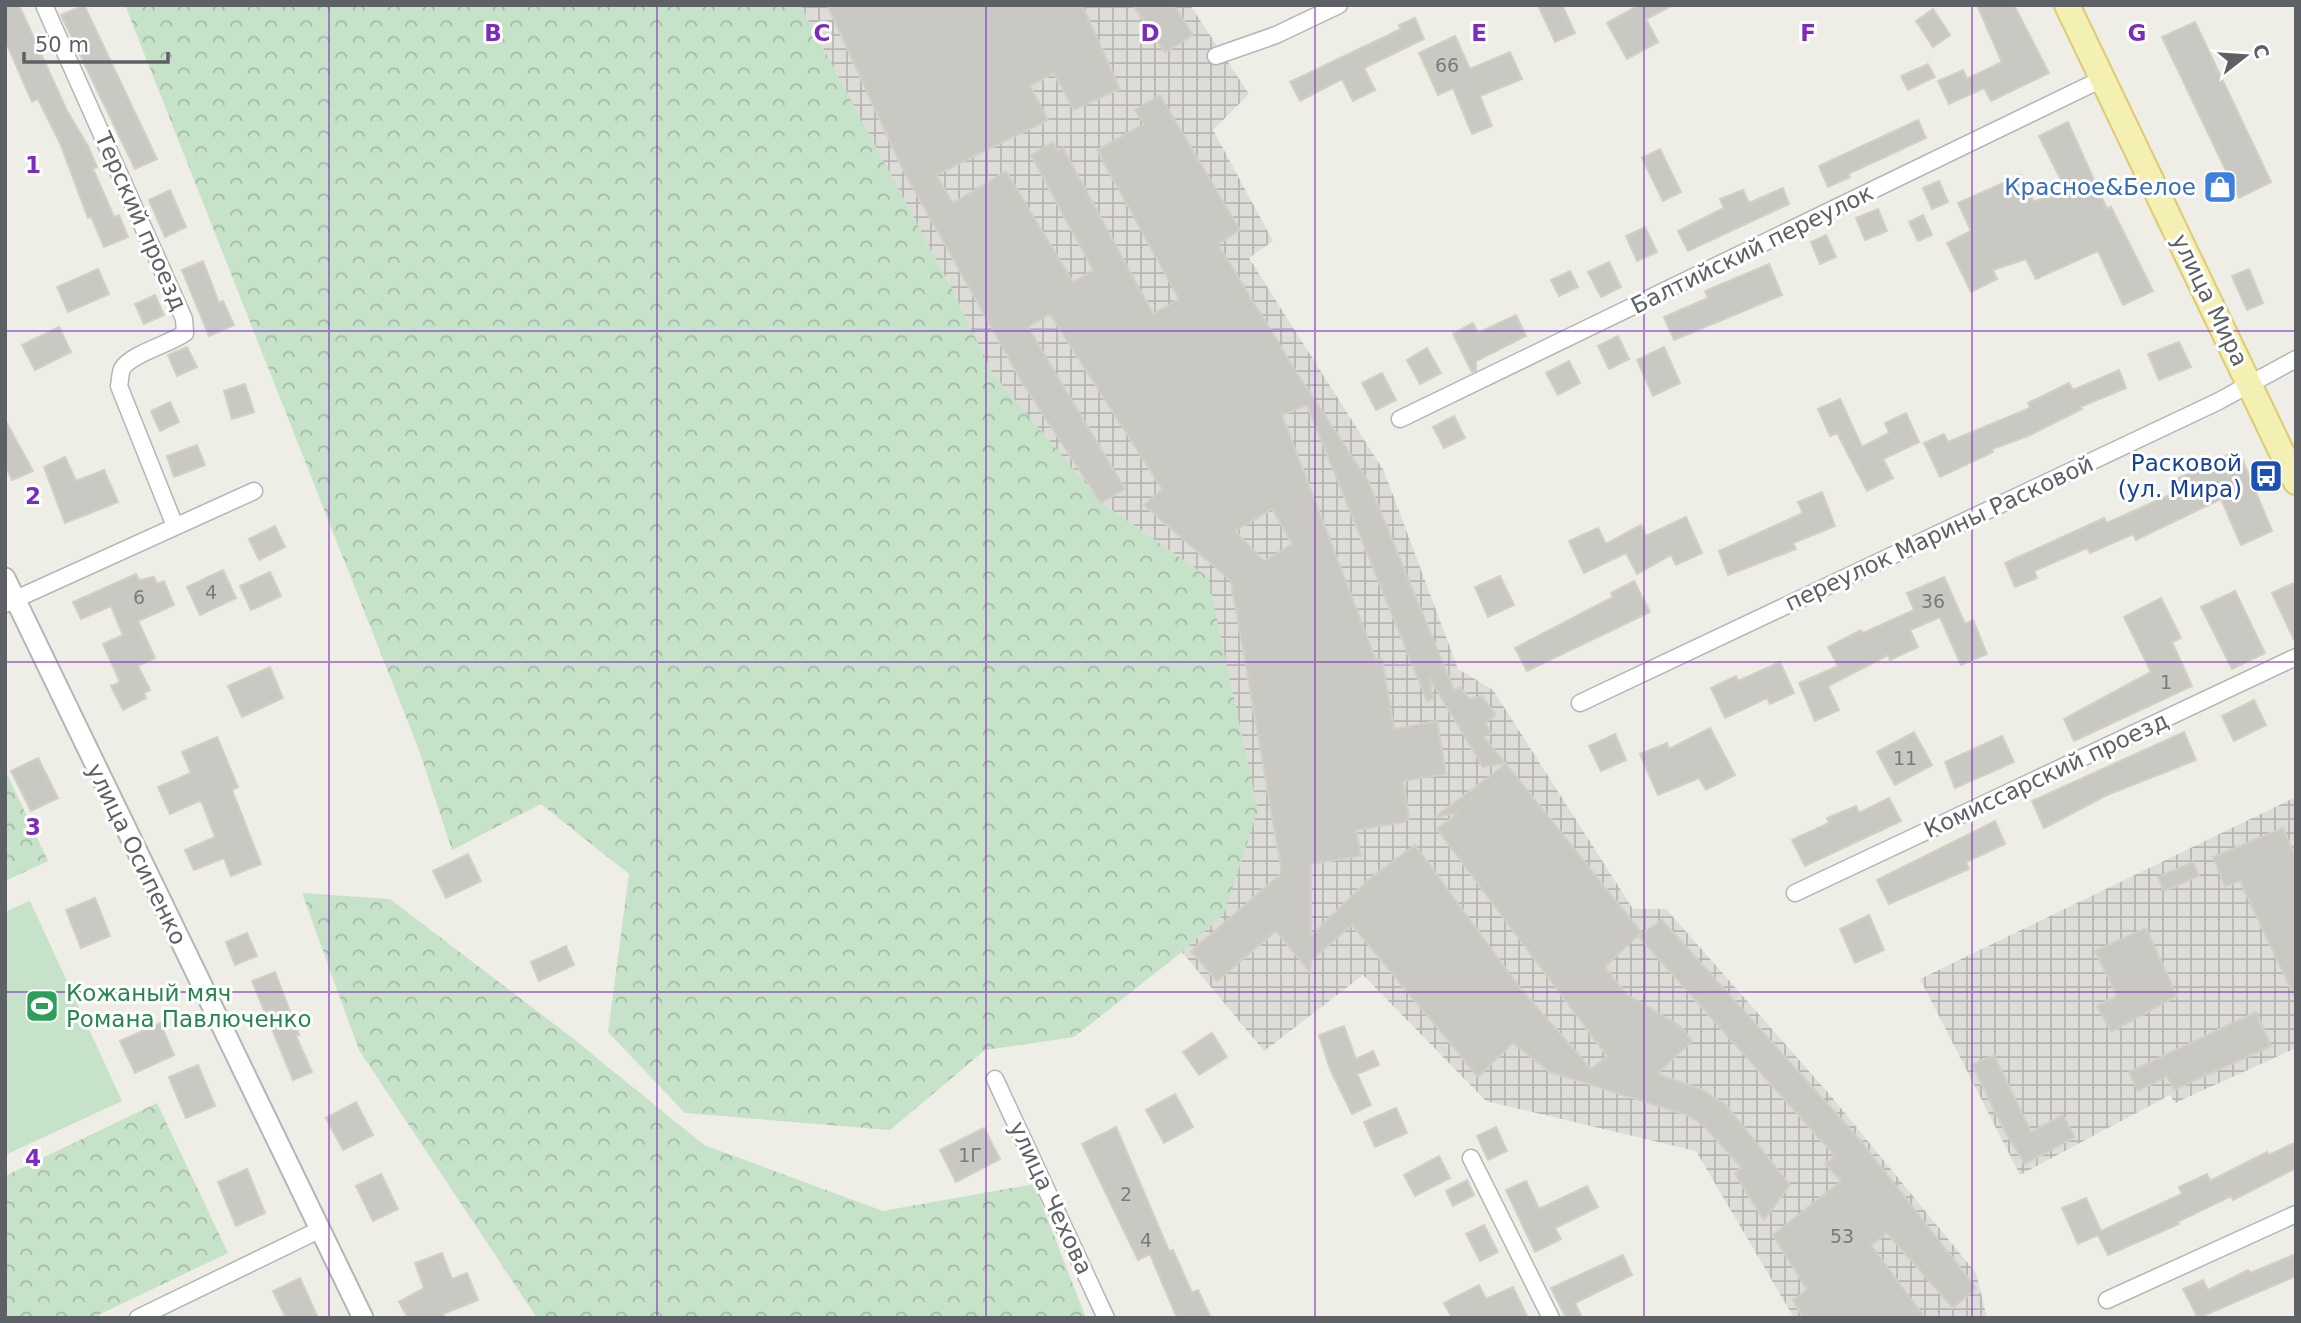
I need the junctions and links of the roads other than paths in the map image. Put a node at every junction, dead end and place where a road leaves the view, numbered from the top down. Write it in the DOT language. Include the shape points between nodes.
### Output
graph roads {
  1 [pos="44,5"];
  2 [pos="1339,5"];
  3 [pos="2067,5"];
  4 [pos="1216,56"];
  5 [pos="2104,78"];
  6 [pos="2296,359"];
  7 [pos="2250,384"];
  8 [pos="1400,419"];
  9 [pos="2296,482"];
  10 [pos="254,491"];
  11 [pos="175,526"];
  12 [pos="5,578"];
  13 [pos="10,602"];
  14 [pos="2296,657"];
  15 [pos="1580,703"];
  16 [pos="1796,893"];
  17 [pos="995,1079"];
  18 [pos="1471,1158"];
  19 [pos="2296,1214"];
  20 [pos="321,1229"];
  21 [pos="2108,1300"];
  22 [pos="138,1318"];
  23 [pos="363,1318"];
  24 [pos="1107,1318"];
  25 [pos="1551,1318"];
  1 -- 11 [label="street, Терский проезд" via="184,319 185,333 132,359 122,370 119,386"];
  2 -- 4 [label="street" via="1276,35"];
  3 -- 5 [label="main road, улица Мира"];
  5 -- 7 [label="main road, улица Мира"];
  5 -- 8 [label="street, Балтийский переулок"];
  6 -- 7 [label="street, переулок Марины Расковой"];
  7 -- 9 [label="main road, улица Мира"];
  7 -- 15 [label="street, переулок Марины Расковой"];
  10 -- 11 [label="street"];
  11 -- 13 [label="street"];
  12 -- 13 [label="street, улица Осипенко"];
  13 -- 20 [label="street, улица Осипенко"];
  14 -- 16 [label="street, Комиссарский проезд"];
  17 -- 24 [label="street, улица Чехова"];
  18 -- 25 [label="street"];
  19 -- 21 [label="street"];
  20 -- 22 [label="street"];
  20 -- 23 [label="street, улица Осипенко"];
}
